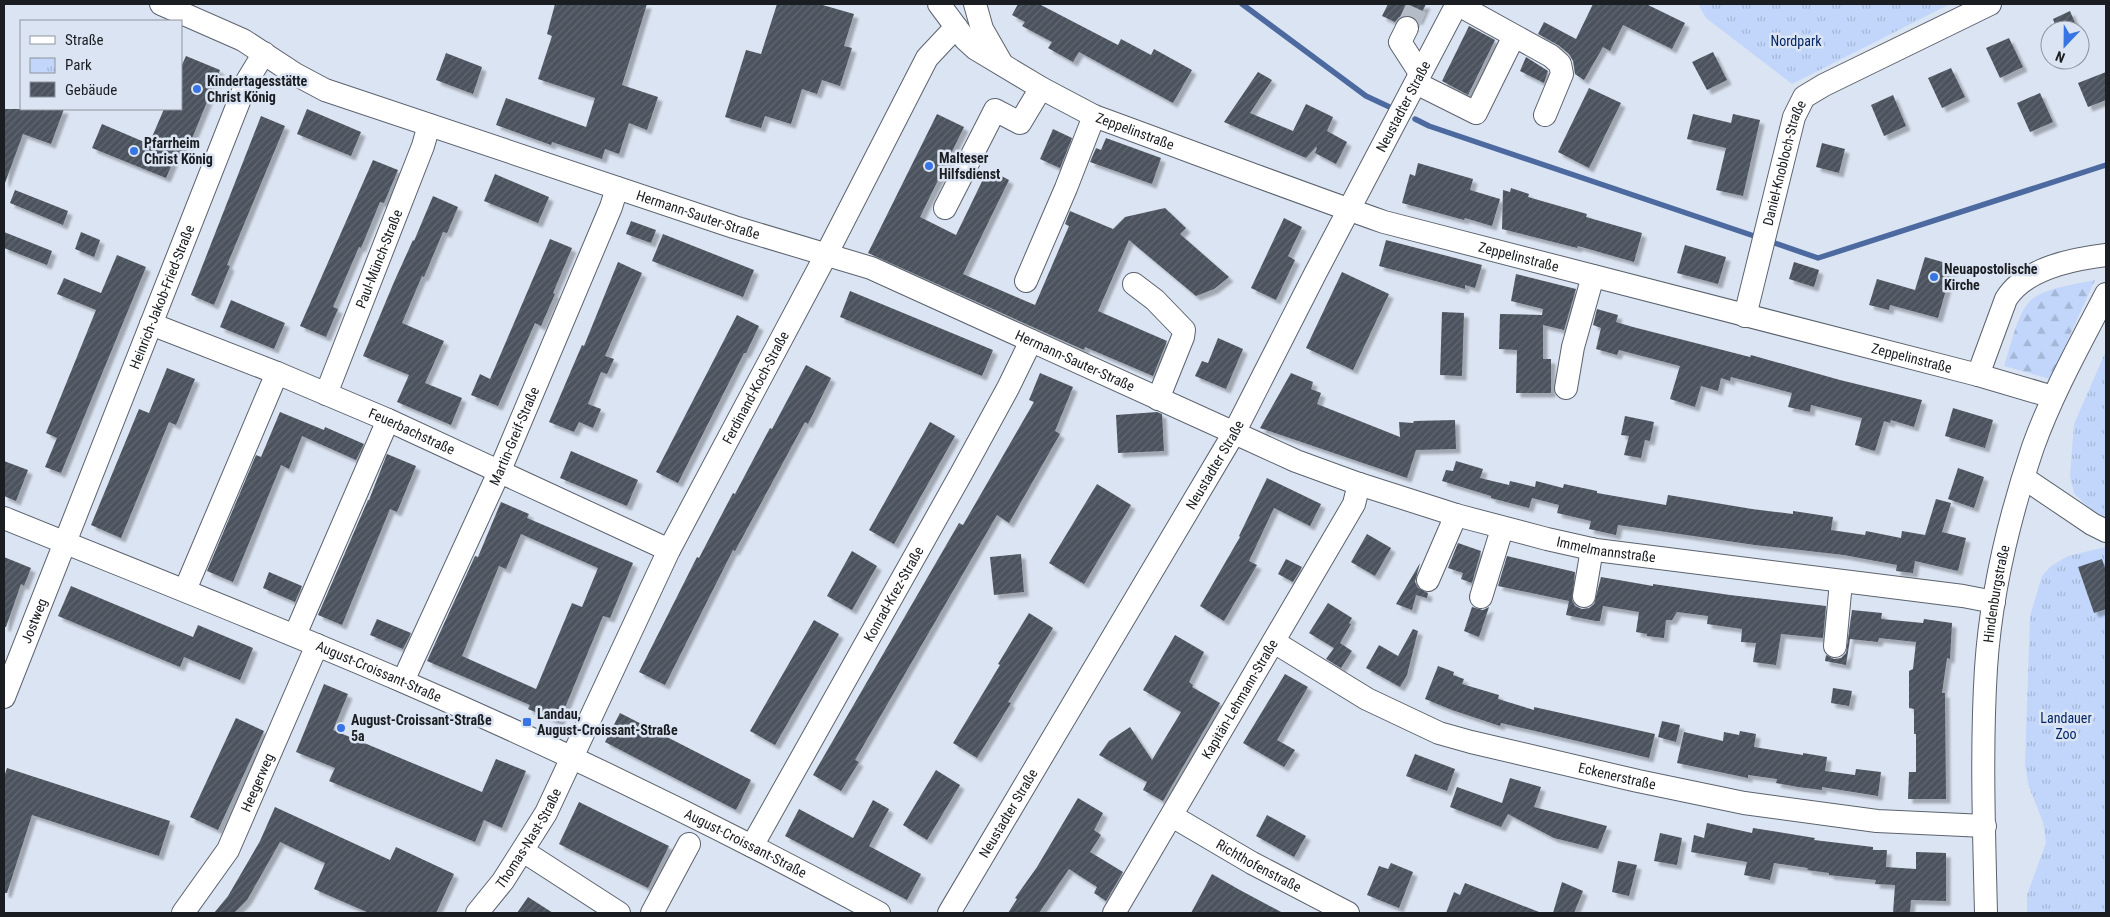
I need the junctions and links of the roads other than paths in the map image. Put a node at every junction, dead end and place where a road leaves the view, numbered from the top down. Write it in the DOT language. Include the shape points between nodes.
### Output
graph roads {
  1 [pos="161,4"];
  2 [pos="938,4"];
  3 [pos="975,4"];
  4 [pos="1457,4"];
  5 [pos="1990,4"];
  6 [pos="956,27"];
  7 [pos="1407,28"];
  8 [pos="1514,36"];
  9 [pos="264,53"];
  10 [pos="1003,65"];
  11 [pos="1418,78"];
  12 [pos="1040,88"];
  13 [pos="1545,115"];
  14 [pos="1094,116"];
  15 [pos="429,124"];
  16 [pos="617,188"];
  17 [pos="945,208"];
  18 [pos="1348,211"];
  19 [pos="826,255"];
  20 [pos="2106,255"];
  21 [pos="1594,276"];
  22 [pos="1026,281"];
  23 [pos="1134,284"];
  24 [pos="2106,294"];
  25 [pos="1745,316"];
  26 [pos="151,324"];
  27 [pos="1031,341"];
  28 [pos="277,373"];
  29 [pos="1978,375"];
  30 [pos="1566,388"];
  31 [pos="326,394"];
  32 [pos="2053,397"];
  33 [pos="1158,399"];
  34 [pos="388,420"];
  35 [pos="1234,433"];
  36 [pos="500,470"];
  37 [pos="2024,478"];
  38 [pos="1359,484"];
  39 [pos="1456,515"];
  40 [pos="4,518"];
  41 [pos="1502,529"];
  42 [pos="2106,531"];
  43 [pos="64,542"];
  44 [pos="1592,549"];
  45 [pos="669,550"];
  46 [pos="1428,580"];
  47 [pos="1841,582"];
  48 [pos="185,590"];
  49 [pos="1584,596"];
  50 [pos="1481,597"];
  51 [pos="1994,602"];
  52 [pos="295,635"];
  53 [pos="1274,642"];
  54 [pos="318,645"];
  55 [pos="1835,646"];
  56 [pos="403,681"];
  57 [pos="4,697"];
  58 [pos="572,758"];
  59 [pos="1172,816"];
  60 [pos="1985,826"];
  61 [pos="689,844"];
  62 [pos="752,846"];
  63 [pos="523,851"];
  64 [pos="655,912"];
  65 [pos="183,913"];
  66 [pos="477,913"];
  67 [pos="619,913"];
  68 [pos="879,913"];
  69 [pos="949,913"];
  70 [pos="1114,913"];
  71 [pos="1348,913"];
  72 [pos="1986,913"];
  1 -- 9 [label="street, Hermann-Sauter-Straße" via="243,40"];
  2 -- 6 [label="street, Zeppelinstraße"];
  3 -- 10 [label="street, Zeppelinstraße" via="982,29"];
  4 -- 8 [label="street"];
  4 -- 11 [label="street, Neustadter Straße"];
  5 -- 25 [label="street, Daniel-Knobloch-Straße" via="1804,97 1794,118"];
  6 -- 10 [label="street, Zeppelinstraße" via="976,49"];
  6 -- 19 [label="street, Ferdinand-Koch-Straße" via="927,58"];
  7 -- 11 [label="street" via="1400,42"];
  8 -- 11 [label="street" via="1476,113"];
  8 -- 13 [label="street" via="1560,64 1562,74"];
  9 -- 15 [label="street, Hermann-Sauter-Straße" via="325,90"];
  9 -- 26 [label="street, Heinrich-Jakob-Fried-Straße" via="247,81"];
  10 -- 12 [label="street, Zeppelinstraße"];
  11 -- 18 [label="street, Neustadter Straße"];
  12 -- 14 [label="street, Zeppelinstraße"];
  12 -- 17 [label="street" via="1020,123 995,110"];
  14 -- 18 [label="street, Zeppelinstraße"];
  14 -- 22 [label="street"];
  15 -- 16 [label="street, Hermann-Sauter-Straße"];
  15 -- 31 [label="street, Paul-Münch-Straße"];
  16 -- 19 [label="street, Hermann-Sauter-Straße"];
  16 -- 36 [label="street, Martin-Greif-Straße"];
  18 -- 21 [label="street, Zeppelinstraße"];
  18 -- 35 [label="street, Neustadter Straße"];
  19 -- 27 [label="street, Hermann-Sauter-Straße" via="871,268"];
  19 -- 45 [label="street, Ferdinand-Koch-Straße"];
  20 -- 29 [label="street" via="2043,270 2025,278 2012,289"];
  21 -- 25 [label="street, Zeppelinstraße"];
  21 -- 30 [label="street" via="1573,347"];
  23 -- 33 [label="street" via="1184,330"];
  24 -- 32 [label="street, Hindenburgstraße"];
  25 -- 29 [label="street, Zeppelinstraße"];
  26 -- 28 [label="street, Feuerbachstraße"];
  26 -- 43 [label="street, Heinrich-Jakob-Fried-Straße"];
  27 -- 33 [label="street, Hermann-Sauter-Straße"];
  27 -- 62 [label="street, Konrad-Krez-Straße" via="980,440"];
  28 -- 31 [label="street, Feuerbachstraße"];
  28 -- 48 [label="street"];
  29 -- 32 [label="street, Zeppelinstraße"];
  31 -- 34 [label="street, Feuerbachstraße"];
  32 -- 37 [label="street, Hindenburgstraße"];
  33 -- 35 [label="street, Hermann-Sauter-Straße"];
  34 -- 36 [label="street, Feuerbachstraße"];
  34 -- 52 [label="street"];
  35 -- 38 [label="street, Immelmannstraße" via="1278,454"];
  35 -- 69 [label="street, Neustadter Straße"];
  36 -- 45 [label="street, Feuerbachstraße"];
  36 -- 56 [label="street, Martin-Greif-Straße"];
  37 -- 42 [label="street"];
  37 -- 51 [label="street, Hindenburgstraße"];
  38 -- 39 [label="street, Immelmannstraße"];
  38 -- 53 [label="street, Kapitän-Lehmann-Straße" via="1348,516"];
  39 -- 41 [label="street, Immelmannstraße"];
  39 -- 46 [label="street"];
  40 -- 43 [label="street, August-Croissant-Straße"];
  41 -- 44 [label="street, Immelmannstraße"];
  41 -- 50 [label="street"];
  43 -- 48 [label="street, August-Croissant-Straße"];
  43 -- 57 [label="street, Jostweg"];
  44 -- 47 [label="street, Immelmannstraße"];
  44 -- 49 [label="street"];
  45 -- 58 [label="street, Ferdinand-Koch-Straße"];
  47 -- 51 [label="street, Immelmannstraße"];
  47 -- 55 [label="street"];
  48 -- 52 [label="street, August-Croissant-Straße"];
  51 -- 60 [label="street, Hindenburgstraße" via="1986,667"];
  52 -- 54 [label="street, August-Croissant-Straße"];
  53 -- 59 [label="street, Kapitän-Lehmann-Straße"];
  53 -- 60 [label="street, Eckenerstraße" via="1376,704 1439,733 1471,742 1744,803 1877,821"];
  54 -- 56 [label="street, August-Croissant-Straße"];
  54 -- 65 [label="street, Heegerweg" via="228,850"];
  56 -- 58 [label="street, August-Croissant-Straße"];
  58 -- 62 [label="street, August-Croissant-Straße"];
  58 -- 63 [label="street, Thomas-Nast-Straße" via="546,813"];
  59 -- 70 [label="street, Kapitän-Lehmann-Straße"];
  59 -- 71 [label="street, Richthofenstraße"];
  60 -- 72 [label="street, Hindenburgstraße"];
  61 -- 64 [label="street"];
  62 -- 68 [label="street, August-Croissant-Straße"];
  63 -- 66 [label="street, Thomas-Nast-Straße"];
  63 -- 67 [label="street"];
}
